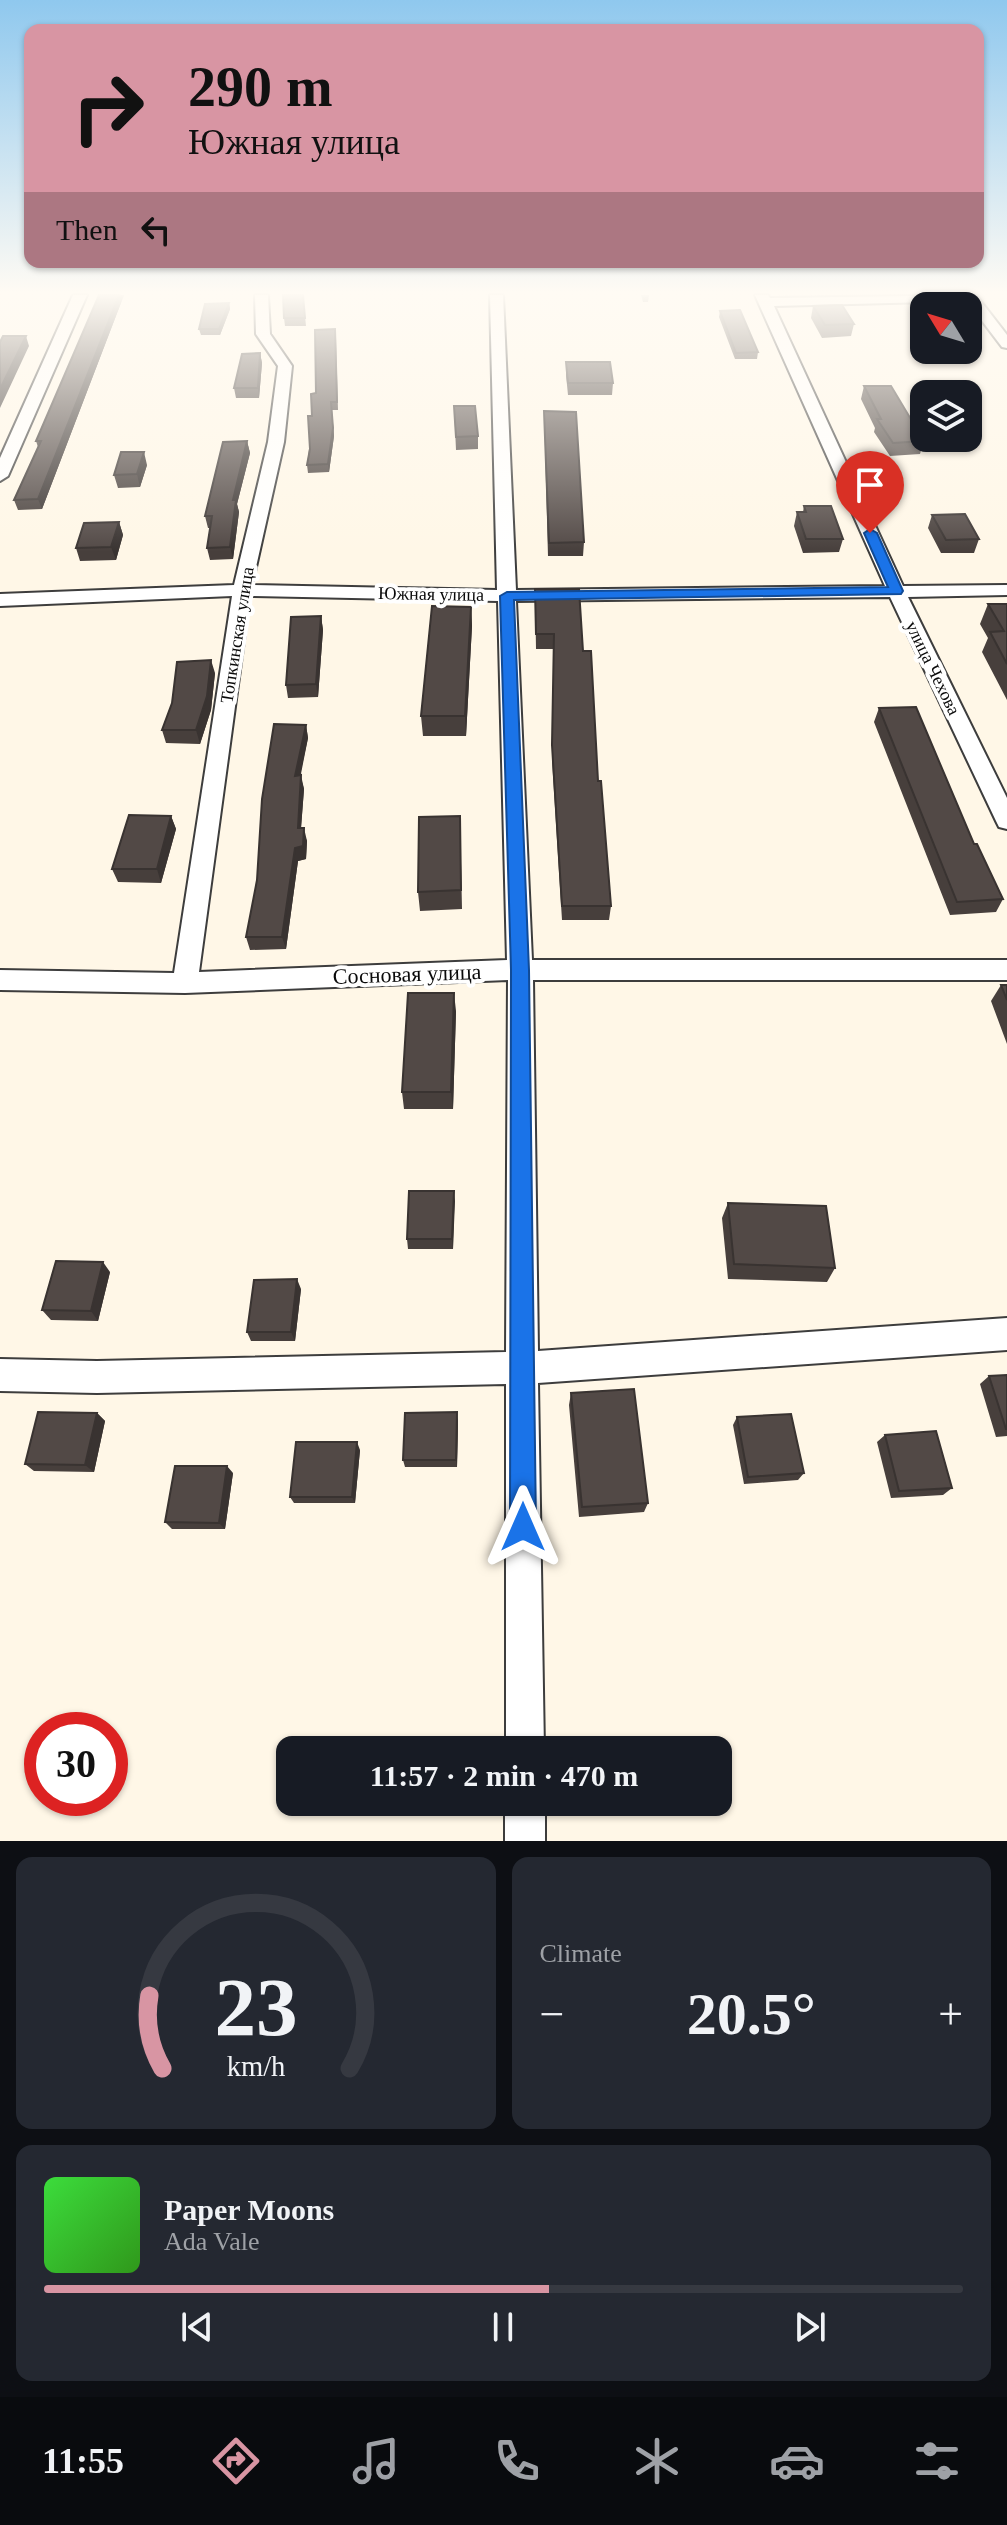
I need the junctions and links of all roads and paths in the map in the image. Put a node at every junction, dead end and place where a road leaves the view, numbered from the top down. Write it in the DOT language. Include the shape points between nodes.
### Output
graph roads {
  1 [pos="42,381"];
  2 [pos="283,381"];
  3 [pos="499,381"];
  4 [pos="802,381"];
  5 [pos="0,476"];
  6 [pos="242,590"];
  7 [pos="1007,590"];
  8 [pos="896,591"];
  9 [pos="507,596"];
  10 [pos="0,600"];
  11 [pos="1007,821"];
  12 [pos="520,970"];
  13 [pos="1007,970"];
  14 [pos="0,980"];
  15 [pos="185,983"];
  16 [pos="1007,1334"];
  17 [pos="522,1368"];
  18 [pos="0,1375"];
  19 [pos="525,1736"];
  20 [pos="525,1816"];
  21 [pos="525,1841"];
  1 -- 5 [label="street"];
  2 -- 6 [label="street, Топкинская улица" via="276,442"];
  3 -- 9 [label="street"];
  4 -- 8 [label="street, улица Чехова"];
  6 -- 9 [label="street, Южная улица"];
  6 -- 10 [label="street, Южная улица"];
  6 -- 15 [label="street, Топкинская улица"];
  7 -- 8 [label="street, Южная улица"];
  8 -- 9 [label="street, Южная улица"];
  8 -- 11 [label="street, улица Чехова"];
  9 -- 12 [label="street"];
  12 -- 13 [label="street, Сосновая улица"];
  12 -- 15 [label="street, Сосновая улица"];
  12 -- 17 [label="street"];
  14 -- 15 [label="street, Сосновая улица"];
  16 -- 17 [label="street"];
  17 -- 18 [label="street"];
  17 -- 19 [label="street"];
  20 -- 21 [label="street"];
}
